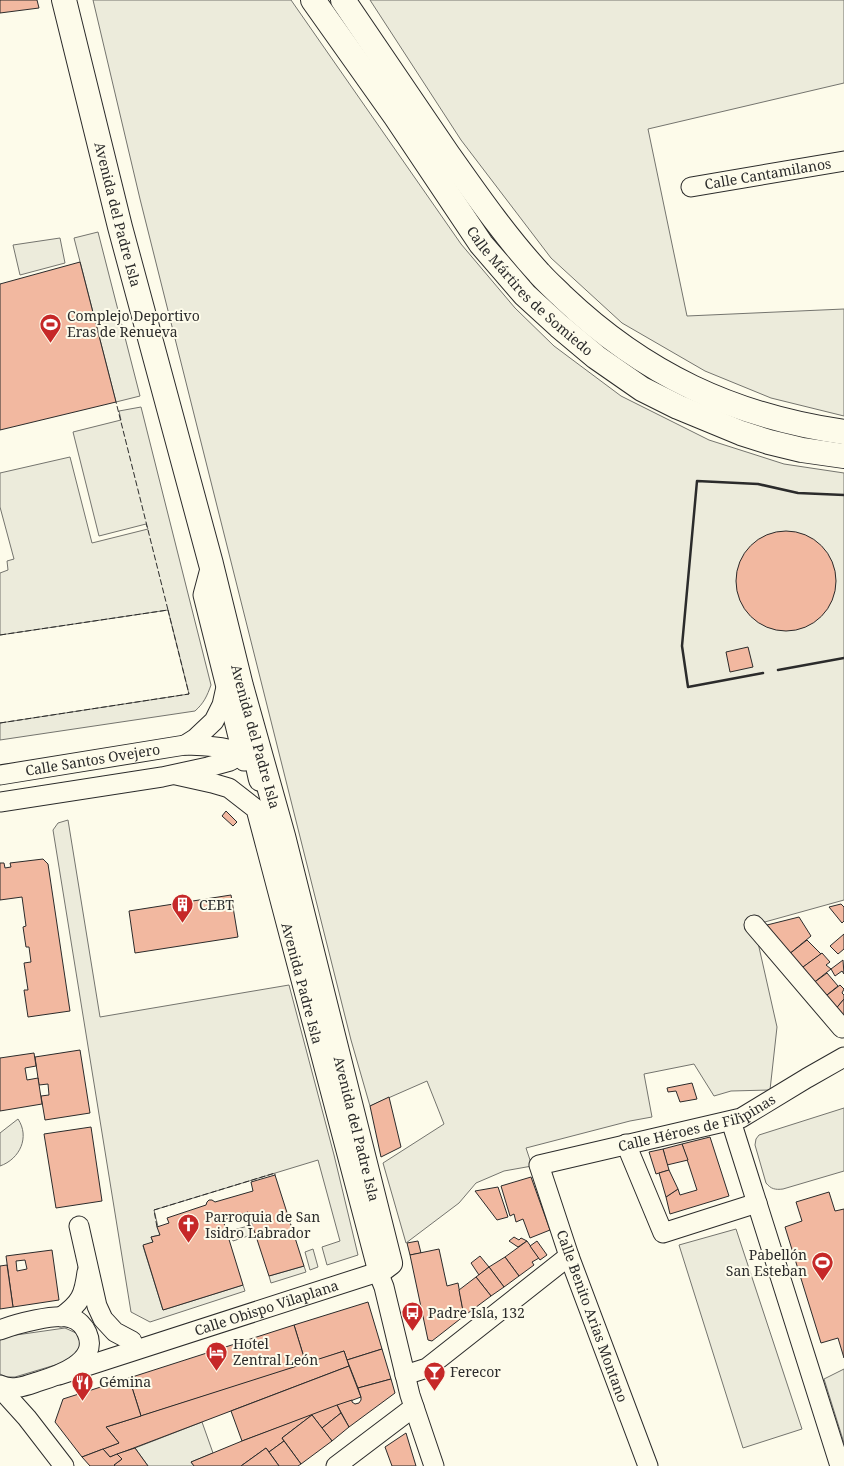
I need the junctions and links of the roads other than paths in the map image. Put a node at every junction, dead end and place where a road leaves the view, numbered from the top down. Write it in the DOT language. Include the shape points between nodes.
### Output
graph roads {
  1 [pos="64,0"];
  2 [pos="312,0"];
  3 [pos="343,0"];
  4 [pos="844,161"];
  5 [pos="691,188"];
  6 [pos="844,432"];
  7 [pos="844,456"];
  8 [pos="233,686"];
  9 [pos="184,745"];
  10 [pos="242,754"];
  11 [pos="0,775"];
  12 [pos="176,775"];
  13 [pos="0,802"];
  14 [pos="252,806"];
  15 [pos="283,836"];
  16 [pos="754,925"];
  17 [pos="843,1027"];
  18 [pos="844,1057"];
  19 [pos="731,1121"];
  20 [pos="626,1144"];
  21 [pos="540,1165"];
  22 [pos="757,1203"];
  23 [pos="79,1226"];
  24 [pos="569,1256"];
  25 [pos="87,1265"];
  26 [pos="378,1272"];
  27 [pos="62,1317"];
  28 [pos="6,1326"];
  29 [pos="85,1328"];
  30 [pos="132,1341"];
  31 [pos="154,1344"];
  32 [pos="405,1375"];
  33 [pos="59,1376"];
  34 [pos="0,1387"];
  35 [pos="414,1407"];
  36 [pos="64,1466"];
  37 [pos="336,1466"];
  38 [pos="434,1466"];
  39 [pos="648,1466"];
  40 [pos="840,1466"];
  1 -- 8 [label="main road, Avenida del Padre Isla" via="211,564"];
  2 -- 7 [label="main road, Calle Mártires de Somiedo" via="481,244 525,295 566,332 642,389 678,407 769,442"];
  3 -- 6 [label="main road, Calle Mártires de Somiedo" via="498,224 539,274 585,317 617,342 687,386 754,412"];
  4 -- 5 [label="street, Calle Cantamilanos"];
  8 -- 9 [label="street, Calle Santos Ovejero" via="214,721"];
  8 -- 10 [label="street" via="248,742"];
  8 -- 15 [label="main road, Avenida del Padre Isla"];
  9 -- 10 [label="street, Calle Santos Ovejero"];
  9 -- 11 [label="street, Calle Santos Ovejero"];
  10 -- 12 [label="street, Calle Santos Ovejero" via="215,766"];
  10 -- 14 [label="street, Avenida Padre Isla"];
  10 -- 15 [label="street" via="255,765 268,818"];
  12 -- 13 [label="street, Calle Santos Ovejero"];
  12 -- 14 [label="street, Calle Santos Ovejero" via="229,788"];
  14 -- 26 [label="street, Avenida Padre Isla"];
  15 -- 26 [label="main road, Avenida del Padre Isla" via="390,1263"];
  16 -- 17 [label="street"];
  18 -- 19 [label="street, Calle Héroes de Filipinas"];
  19 -- 20 [label="street, Calle Héroes de Filipinas"];
  19 -- 22 [label="street"];
  20 -- 21 [label="street, Calle Héroes de Filipinas"];
  20 -- 22 [label="street" via="663,1233"];
  21 -- 24 [label="street, Calle Benito Arias Montano"];
  22 -- 40 [label="street"];
  23 -- 25 [label="street"];
  24 -- 32 [label="street" via="427,1368"];
  24 -- 39 [label="street, Calle Benito Arias Montano"];
  25 -- 27 [label="street" via="79,1301"];
  25 -- 30 [label="street" via="103,1319 115,1332"];
  26 -- 31 [label="street, Calle Obispo Vilaplana"];
  26 -- 32 [label="street"];
  27 -- 28 [label="street"];
  27 -- 29 [label="street, Calle Obispo Vilaplana" via="70,1318"];
  29 -- 30 [label="street, Calle Obispo Vilaplana"];
  29 -- 33 [label="street, Calle Obispo Vilaplana" via="89,1345 87,1354"];
  30 -- 31 [label="street, Calle Obispo Vilaplana"];
  31 -- 33 [label="street, Calle Obispo Vilaplana"];
  32 -- 35 [label="street"];
  33 -- 34 [label="street, Calle Obispo Vilaplana" via="13,1388"];
  34 -- 36 [label="street"];
  35 -- 37 [label="street"];
  35 -- 38 [label="street"];
}
